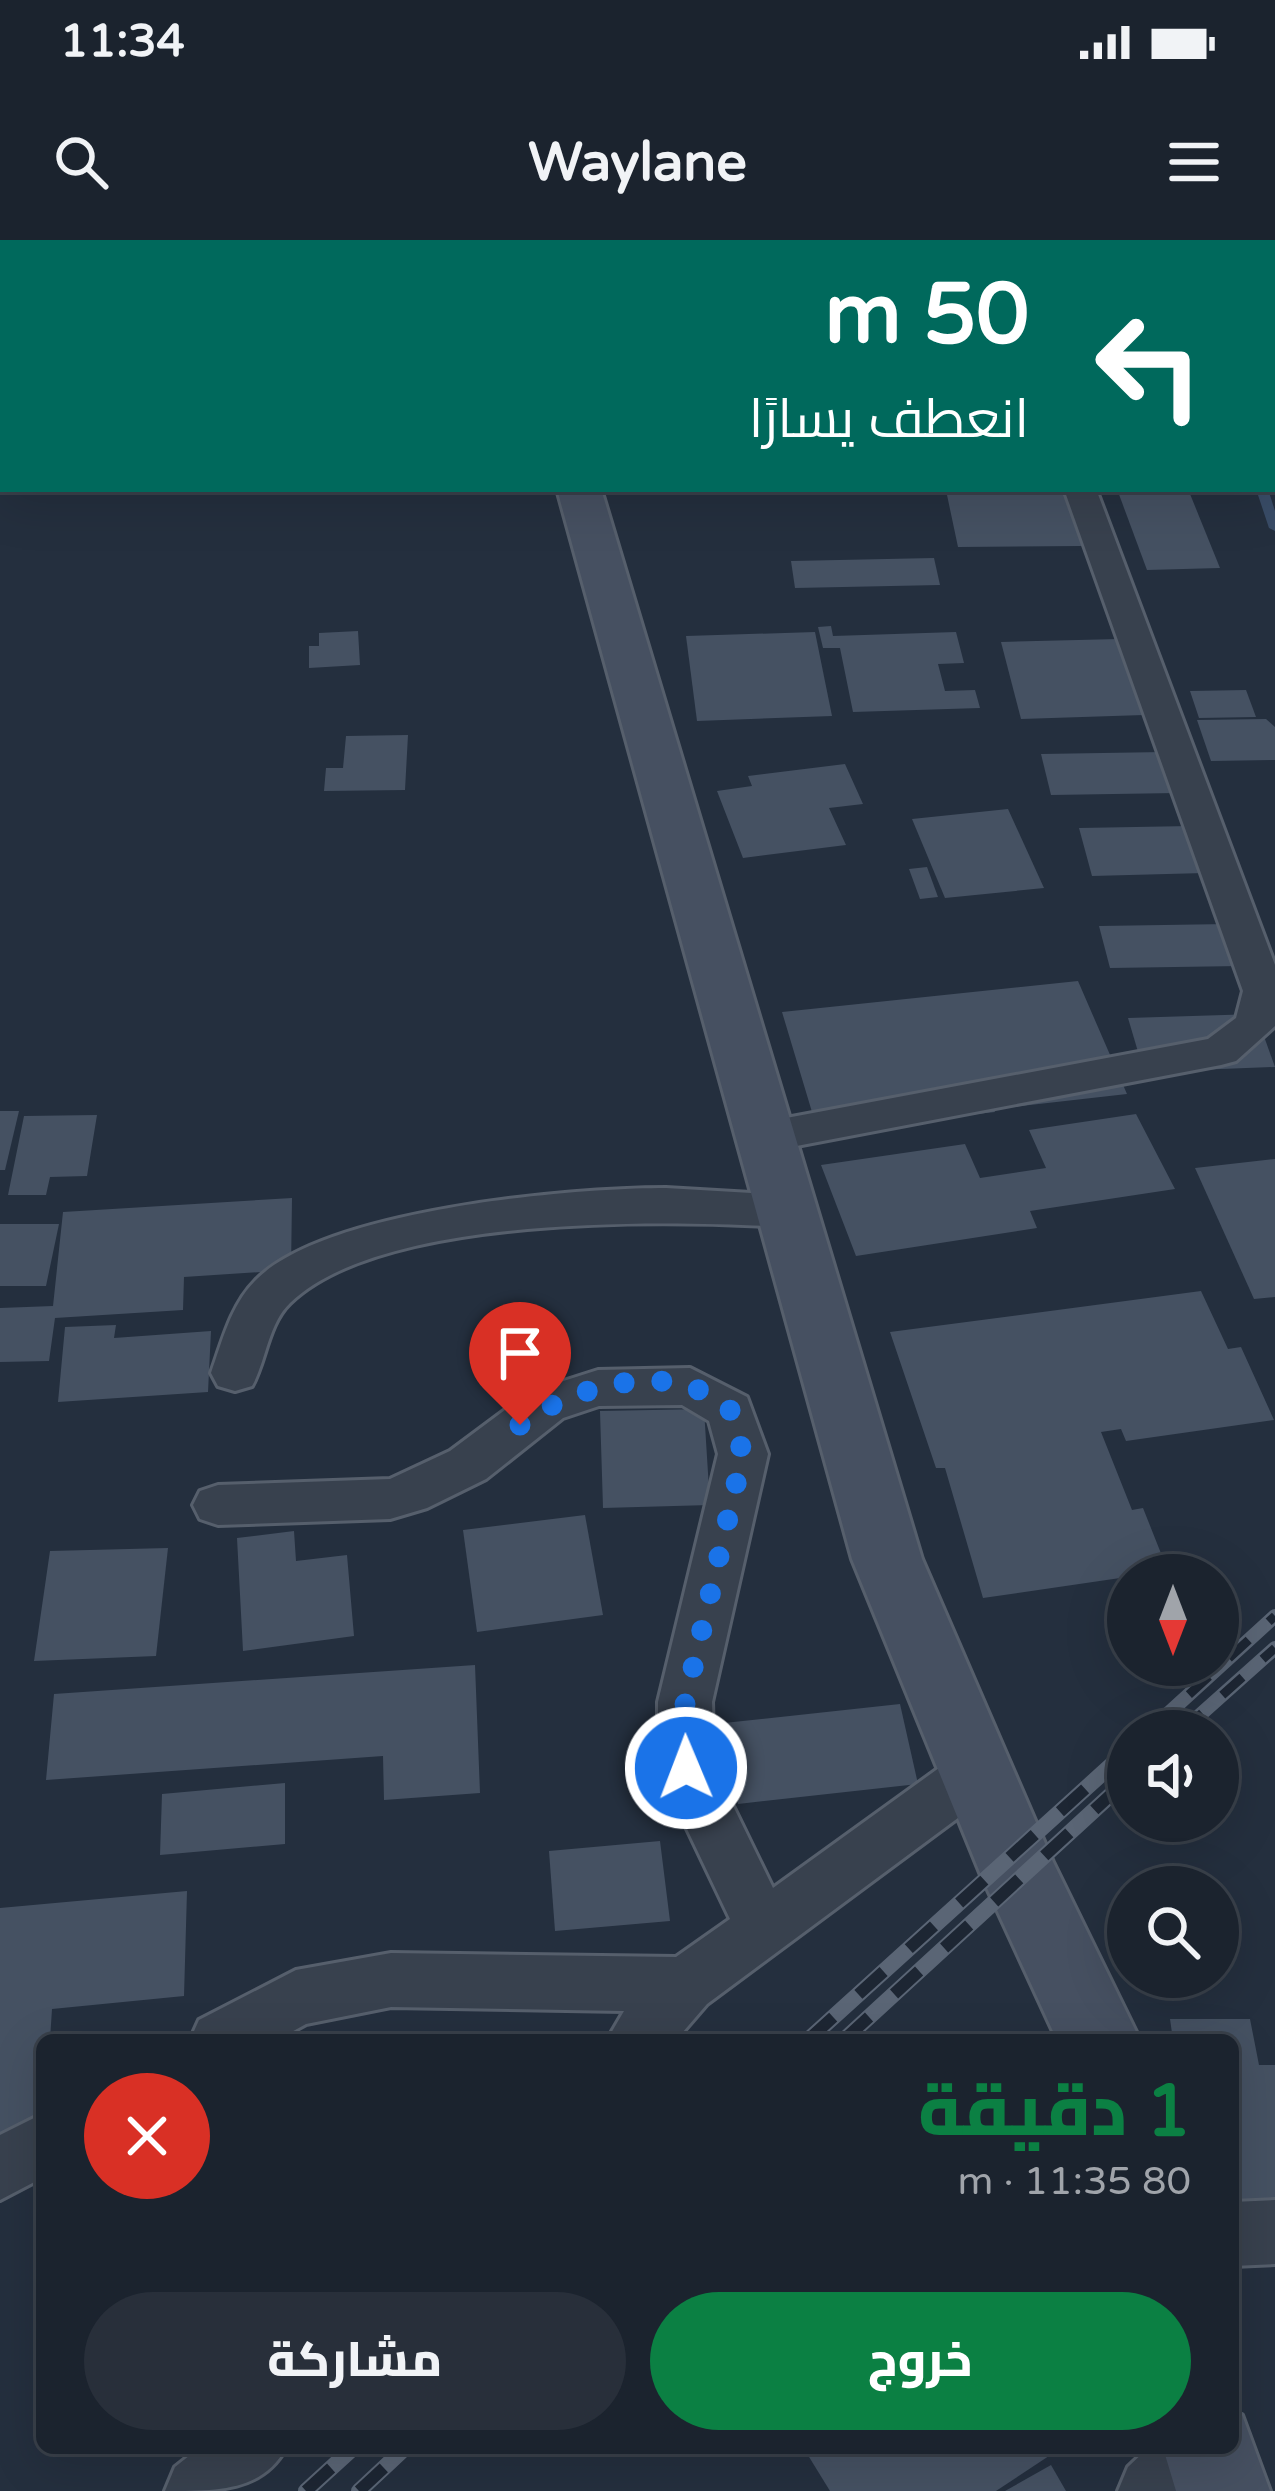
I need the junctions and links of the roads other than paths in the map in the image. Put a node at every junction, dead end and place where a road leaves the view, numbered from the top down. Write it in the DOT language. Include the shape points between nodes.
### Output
graph roads {
  1 [pos="580,492"];
  2 [pos="1081,492"];
  3 [pos="765,1137"];
  4 [pos="787,1211"];
  5 [pos="236,1373"];
  6 [pos="218,1505"];
  7 [pos="977,1772"];
  8 [pos="762,1925"];
  9 [pos="686,1985"];
  10 [pos="231,2034"];
  11 [pos="642,2034"];
  12 [pos="1097,2034"];
  13 [pos="36,2148"];
  14 [pos="0,2169"];
  15 [pos="1275,2232"];
  16 [pos="1239,2234"];
  17 [pos="245,2454"];
  18 [pos="1192,2454"];
  19 [pos="1211,2454"];
  20 [pos="199,2491"];
  21 [pos="1152,2491"];
  22 [pos="1223,2491"];
  1 -- 3 [label="main road"];
  2 -- 3 [label="street" via="1264,991 1256,1024 1221,1051"];
  3 -- 4 [label="main road"];
  4 -- 5 [label="street" via="578,1208 381,1240 275,1289"];
  4 -- 7 [label="main road" via="887,1559"];
  6 -- 8 [label="street" via="390,1499 427,1488 546,1405 598,1388 689,1386 730,1410 743,1454 685,1702 686,1768"];
  7 -- 8 [label="street"];
  7 -- 12 [label="main road"];
  8 -- 9 [label="street"];
  9 -- 10 [label="street" via="391,1980 296,1997"];
  9 -- 11 [label="street"];
  13 -- 14 [label="street"];
  15 -- 16 [label="street"];
  17 -- 20 [label="street"];
  18 -- 21 [label="street"];
  19 -- 22 [label="main road"];
}
